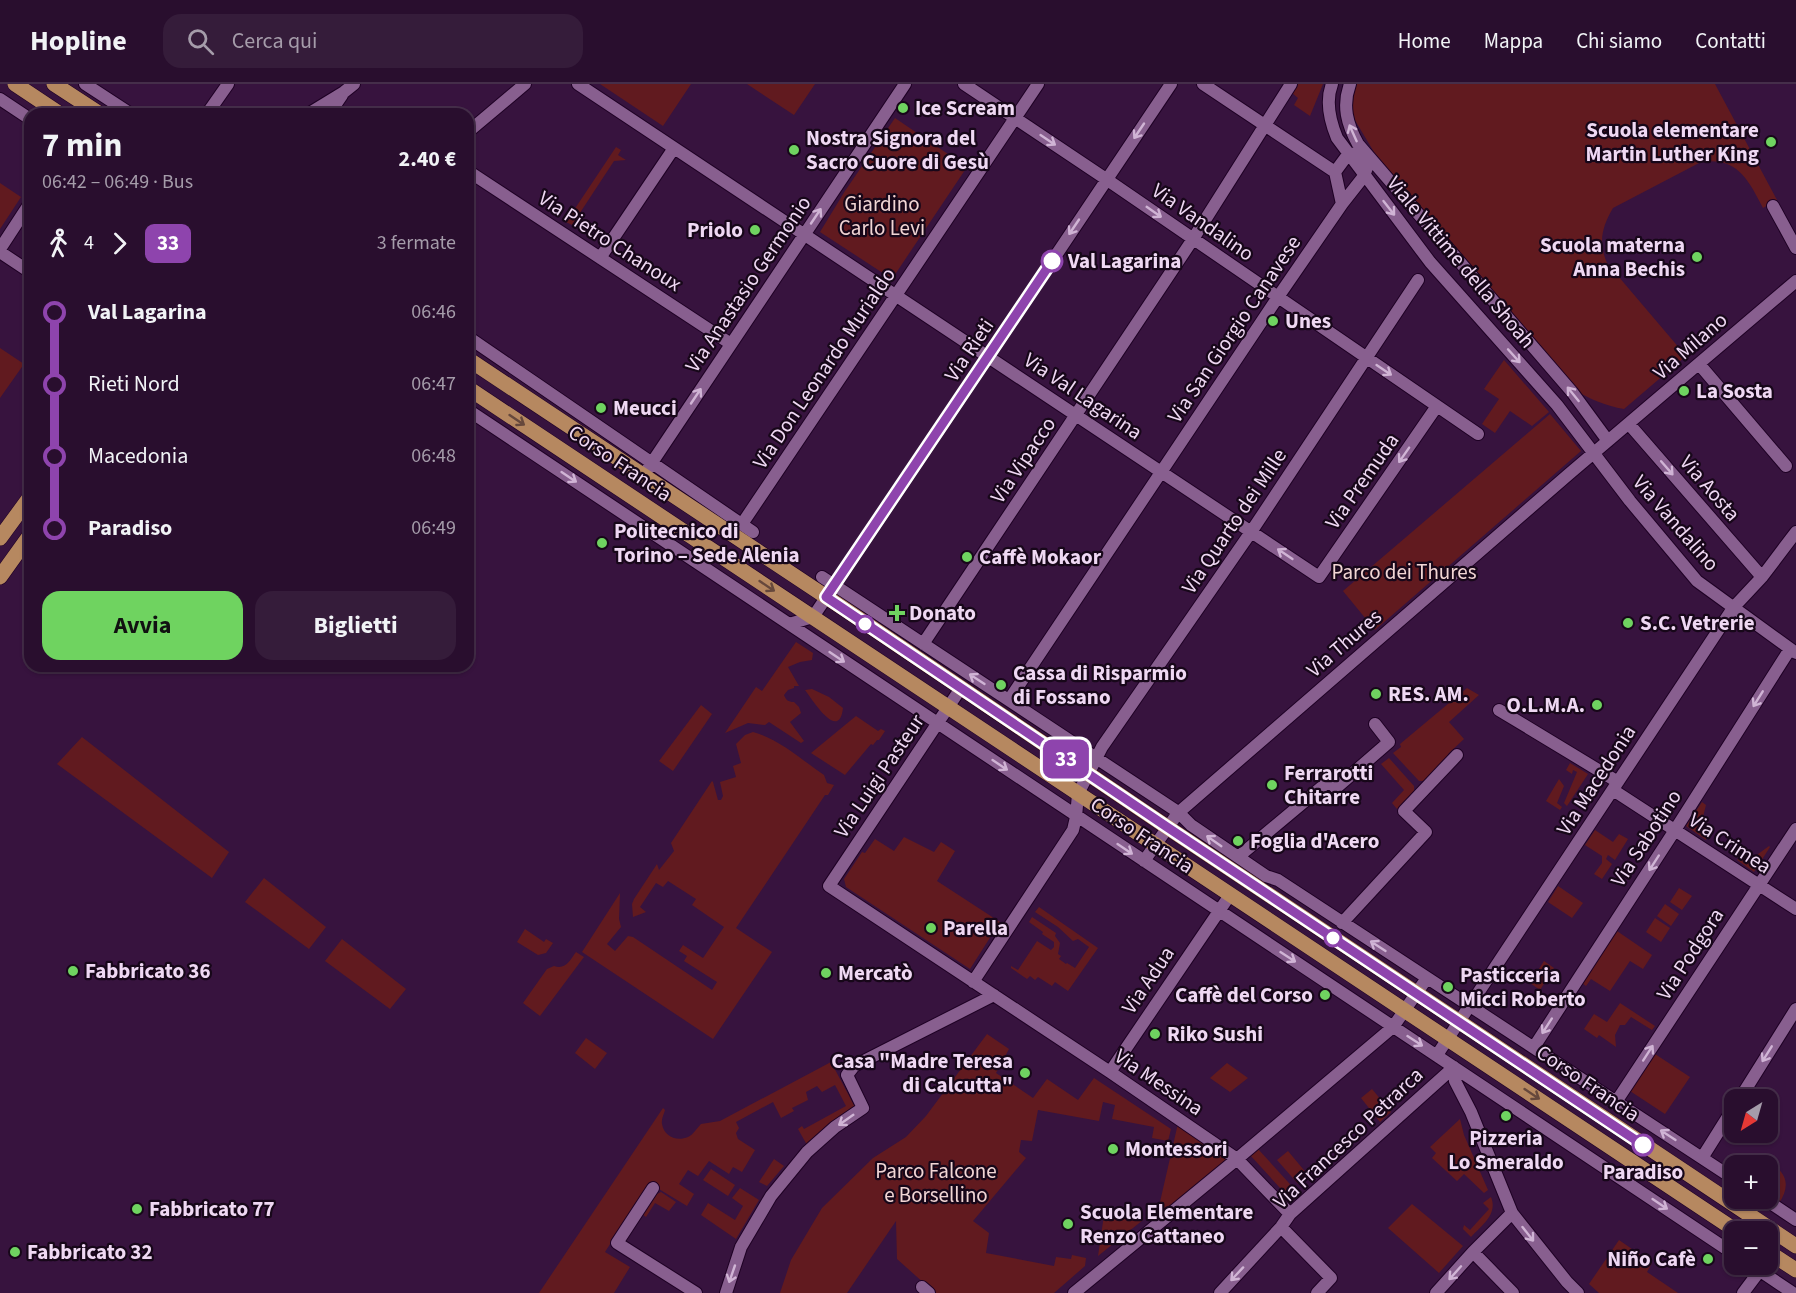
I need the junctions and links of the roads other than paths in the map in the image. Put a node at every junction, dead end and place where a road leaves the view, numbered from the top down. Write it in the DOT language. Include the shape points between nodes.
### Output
graph roads {
  1 [pos="15,84"];
  2 [pos="54,84"];
  3 [pos="85,84"];
  4 [pos="228,84"];
  5 [pos="525,84"];
  6 [pos="578,84"];
  7 [pos="905,84"];
  8 [pos="964,84"];
  9 [pos="1038,84"];
  10 [pos="1171,84"];
  11 [pos="1203,84"];
  12 [pos="1291,84"];
  13 [pos="1332,84"];
  14 [pos="1350,84"];
  15 [pos="349,88"];
  16 [pos="0,99"];
  17 [pos="51,108"];
  18 [pos="91,108"];
  19 [pos="122,108"];
  20 [pos="211,108"];
  21 [pos="317,108"];
  22 [pos="334,108"];
  23 [pos="24,115"];
  24 [pos="1015,118"];
  25 [pos="1266,126"];
  26 [pos="474,127"];
  27 [pos="674,148"];
  28 [pos="1349,153"];
  29 [pos="1370,159"];
  30 [pos="1335,172"];
  31 [pos="474,175"];
  32 [pos="1364,176"];
  33 [pos="1106,179"];
  34 [pos="1342,204"];
  35 [pos="1773,206"];
  36 [pos="24,212"];
  37 [pos="804,234"];
  38 [pos="1193,238"];
  39 [pos="1444,245"];
  40 [pos="1796,248"];
  41 [pos="0,250"];
  42 [pos="600,258"];
  43 [pos="1428,259"];
  44 [pos="24,268"];
  45 [pos="1418,280"];
  46 [pos="1796,281"];
  47 [pos="897,296"];
  48 [pos="1278,297"];
  49 [pos="474,342"];
  50 [pos="731,344"];
  51 [pos="988,357"];
  52 [pos="1366,358"];
  53 [pos="474,363"];
  54 [pos="1699,364"];
  55 [pos="474,392"];
  56 [pos="1437,406"];
  57 [pos="474,414"];
  58 [pos="1076,416"];
  59 [pos="1629,424"];
  60 [pos="1478,434"];
  61 [pos="1608,441"];
  62 [pos="1593,453"];
  63 [pos="652,462"];
  64 [pos="1786,466"];
  65 [pos="1161,472"];
  66 [pos="643,476"];
  67 [pos="24,505"];
  68 [pos="742,524"];
  69 [pos="753,532"];
  70 [pos="1251,532"];
  71 [pos="1796,532"];
  72 [pos="0,538"];
  73 [pos="24,543"];
  74 [pos="0,577"];
  75 [pos="822,577"];
  76 [pos="1319,577"];
  77 [pos="1762,577"];
  78 [pos="830,591"];
  79 [pos="1733,608"];
  80 [pos="813,617"];
  81 [pos="789,624"];
  82 [pos="923,644"];
  83 [pos="1793,651"];
  84 [pos="960,688"];
  85 [pos="1009,700"];
  86 [pos="948,707"];
  87 [pos="1499,710"];
  88 [pos="938,724"];
  89 [pos="1375,724"];
  90 [pos="1457,755"];
  91 [pos="1096,758"];
  92 [pos="1083,783"];
  93 [pos="1615,786"];
  94 [pos="1178,813"];
  95 [pos="1076,817"];
  96 [pos="1167,827"];
  97 [pos="1796,829"];
  98 [pos="1675,830"];
  99 [pos="1155,845"];
  100 [pos="1238,857"];
  101 [pos="1143,861"];
  102 [pos="1759,885"];
  103 [pos="829,886"];
  104 [pos="1230,894"];
  105 [pos="1796,909"];
  106 [pos="1218,911"];
  107 [pos="1342,922"];
  108 [pos="1427,978"];
  109 [pos="973,982"];
  110 [pos="1417,993"];
  111 [pos="994,995"];
  112 [pos="1471,1006"];
  113 [pos="1796,1009"];
  114 [pos="1405,1010"];
  115 [pos="1460,1022"];
  116 [pos="1393,1027"];
  117 [pos="1448,1038"];
  118 [pos="1534,1047"];
  119 [pos="1437,1055"];
  120 [pos="1454,1067"];
  121 [pos="1110,1072"];
  122 [pos="1746,1089"];
  123 [pos="1616,1102"];
  124 [pos="1724,1123"];
  125 [pos="1702,1158"];
  126 [pos="1237,1159"];
  127 [pos="1724,1172"];
  128 [pos="653,1188"];
  129 [pos="1778,1208"];
  130 [pos="1512,1213"];
  131 [pos="1290,1214"];
  132 [pos="1796,1220"];
  133 [pos="1724,1223"];
  134 [pos="1281,1227"];
  135 [pos="1783,1237"];
  136 [pos="1778,1243"];
  137 [pos="1796,1246"];
  138 [pos="1724,1247"];
  139 [pos="1473,1252"];
  140 [pos="1778,1265"];
  141 [pos="1796,1270"];
  142 [pos="1754,1275"];
  143 [pos="1776,1275"];
  144 [pos="696,1293"];
  145 [pos="726,1293"];
  146 [pos="1074,1293"];
  147 [pos="1220,1293"];
  148 [pos="1317,1293"];
  149 [pos="1436,1293"];
  150 [pos="1513,1293"];
  151 [pos="1578,1293"];
  152 [pos="1743,1293"];
  153 [pos="1793,1293"];
  1 -- 17 [label="main road"];
  2 -- 18 [label="main road"];
  3 -- 19 [label="street"];
  4 -- 20 [label="street"];
  5 -- 26 [label="street"];
  6 -- 27 [label="street, Via Val Lagarina"];
  37 -- 7 [label="street, Via Anastasio Germonio, one-way"];
  8 -- 24 [label="street, Via Vandalino"];
  9 -- 24 [label="street, Via Don Leonardo Murialdo"];
  10 -- 33 [label="street, Via Rieti, one-way"];
  11 -- 25 [label="street"];
  12 -- 25 [label="street, Via Vipacco"];
  13 -- 28 [label="street, Viale Vittime della Shoah" via="1330,123"];
  29 -- 14 [label="street, Viale Vittime della Shoah, one-way" via="1358,144 1346,116"];
  15 -- 21 [label="street"];
  15 -- 22 [label="street"];
  16 -- 23 [label="street"];
  24 -- 33 [label="street, Via Vandalino, one-way"];
  24 -- 47 [label="street, Via Don Leonardo Murialdo"];
  25 -- 30 [label="street"];
  25 -- 38 [label="street, Via Vipacco"];
  27 -- 37 [label="street, Via Val Lagarina"];
  27 -- 42 [label="street"];
  28 -- 29 [label="street"];
  28 -- 30 [label="street"];
  28 -- 32 [label="street, Viale Vittime della Shoah"];
  29 -- 32 [label="street, Via San Giorgio Canavese"];
  29 -- 39 [label="street, Viale Vittime della Shoah"];
  30 -- 34 [label="street"];
  31 -- 42 [label="street, Via Pietro Chanoux"];
  32 -- 34 [label="street, Via San Giorgio Canavese"];
  32 -- 43 [label="street, Viale Vittime della Shoah, one-way"];
  33 -- 38 [label="street, Via Vandalino, one-way"];
  33 -- 51 [label="street, Via Rieti, one-way"];
  34 -- 48 [label="street, Via San Giorgio Canavese"];
  35 -- 40 [label="street"];
  36 -- 41 [label="street"];
  37 -- 47 [label="street, Via Val Lagarina"];
  37 -- 50 [label="street, Via Anastasio Germonio"];
  38 -- 48 [label="street, Via Vandalino"];
  38 -- 58 [label="street, Via Vipacco"];
  39 -- 43 [label="street"];
  61 -- 39 [label="street, Viale Vittime della Shoah, one-way" via="1572,392"];
  41 -- 44 [label="street"];
  42 -- 50 [label="street, Via Pietro Chanoux"];
  43 -- 62 [label="street, Viale Vittime della Shoah, one-way" via="1557,405"];
  45 -- 52 [label="street, Via Quarto dei Mille"];
  46 -- 54 [label="street, Via Milano"];
  47 -- 51 [label="street, Via Val Lagarina"];
  47 -- 68 [label="street, Via Don Leonardo Murialdo"];
  48 -- 52 [label="street, Via Vandalino"];
  48 -- 65 [label="street, Via San Giorgio Canavese"];
  49 -- 63 [label="street, Corso Francia"];
  63 -- 50 [label="street, Via Anastasio Germonio, one-way"];
  51 -- 58 [label="street, Via Val Lagarina"];
  51 -- 78 [label="street, Via Rieti"];
  52 -- 56 [label="street, Via Vandalino, one-way"];
  52 -- 70 [label="street, Via Quarto dei Mille"];
  53 -- 66 [label="main road, Corso Francia"];
  54 -- 59 [label="street, Via Milano"];
  54 -- 64 [label="street"];
  55 -- 80 [label="main road, Corso Francia, one-way"];
  56 -- 60 [label="street, Via Vandalino"];
  56 -- 76 [label="street, Via Premuda, one-way"];
  57 -- 81 [label="street, Corso Francia, one-way"];
  58 -- 65 [label="street, Via Val Lagarina"];
  58 -- 82 [label="street, Via Vipacco"];
  59 -- 61 [label="street, Via Milano"];
  59 -- 77 [label="street, Via Aosta, one-way"];
  61 -- 62 [label="street, Via Thures"];
  62 -- 79 [label="street, Via Vandalino" via="1697,581"];
  62 -- 94 [label="street, Via Thures"];
  63 -- 66 [label="street, Via Anastasio Germonio"];
  63 -- 68 [label="street, Corso Francia"];
  65 -- 70 [label="street, Via Val Lagarina"];
  65 -- 85 [label="street, Via San Giorgio Canavese"];
  66 -- 78 [label="main road, Corso Francia"];
  67 -- 72 [label="main road"];
  68 -- 69 [label="street, Corso Francia"];
  76 -- 70 [label="street, Via Val Lagarina, one-way"];
  70 -- 91 [label="street, Via Quarto dei Mille"];
  71 -- 77 [label="street, Via Macedonia"];
  73 -- 74 [label="main road"];
  75 -- 78 [label="street, Corso Francia"];
  77 -- 79 [label="street, Via Macedonia"];
  78 -- 80 [label="street, Via Rieti"];
  78 -- 82 [label="street, Corso Francia"];
  78 -- 84 [label="main road, Corso Francia"];
  79 -- 83 [label="street, Via Vandalino"];
  79 -- 93 [label="street, Via Macedonia"];
  80 -- 81 [label="street"];
  80 -- 86 [label="main road, Corso Francia"];
  81 -- 88 [label="street, Corso Francia, one-way"];
  85 -- 82 [label="street, Corso Francia, one-way"];
  83 -- 98 [label="street, Via Sabotino, one-way"];
  84 -- 86 [label="street, Via Luigi Pasteur"];
  84 -- 92 [label="main road, Corso Francia"];
  85 -- 91 [label="street, Corso Francia"];
  86 -- 88 [label="street, Via Luigi Pasteur"];
  86 -- 92 [label="main road, Corso Francia"];
  87 -- 93 [label="street, Via Crimea"];
  88 -- 95 [label="street, Corso Francia, one-way"];
  88 -- 103 [label="street, Via Luigi Pasteur"];
  89 -- 100 [label="street" via="1389,742 1336,788 1329,781"];
  90 -- 107 [label="street" via="1404,810 1426,832"];
  91 -- 92 [label="street, Via Quarto dei Mille"];
  91 -- 94 [label="street, Corso Francia"];
  92 -- 95 [label="street"];
  92 -- 96 [label="main road, Corso Francia"];
  92 -- 99 [label="main road, Corso Francia"];
  93 -- 98 [label="street, Via Crimea"];
  93 -- 112 [label="street, Via Macedonia"];
  94 -- 96 [label="street, Via Thures"];
  100 -- 94 [label="street, Corso Francia, one-way"];
  95 -- 101 [label="street, Corso Francia, one-way"];
  95 -- 109 [label="street" via="1073,830"];
  96 -- 99 [label="street, Via Thures"];
  96 -- 110 [label="main road, Corso Francia"];
  97 -- 102 [label="street, Via Podgora"];
  98 -- 102 [label="street, Via Crimea"];
  98 -- 118 [label="street, Via Sabotino, one-way"];
  99 -- 101 [label="street, Via Thures"];
  99 -- 104 [label="main road, Corso Francia"];
  100 -- 107 [label="street, Corso Francia"];
  101 -- 106 [label="street, Corso Francia"];
  102 -- 105 [label="street, Via Crimea"];
  123 -- 102 [label="street, Via Podgora, one-way"];
  103 -- 109 [label="street, Via Messina"];
  104 -- 106 [label="street, Via Adua"];
  104 -- 114 [label="main road, Corso Francia"];
  106 -- 116 [label="street, Corso Francia, one-way"];
  106 -- 121 [label="street, Via Adua"];
  108 -- 107 [label="street, Corso Francia, one-way"];
  108 -- 110 [label="street"];
  108 -- 112 [label="street, Corso Francia"];
  109 -- 111 [label="street, Via Messina"];
  110 -- 114 [label="street"];
  110 -- 115 [label="main road, Corso Francia"];
  111 -- 121 [label="street, Via Messina"];
  111 -- 145 [label="street, one-way" via="854,1066 847,1075 863,1108 807,1152 771,1196 741,1247"];
  112 -- 115 [label="street, Via Macedonia"];
  112 -- 118 [label="street, Corso Francia"];
  113 -- 122 [label="street, one-way"];
  114 -- 116 [label="street"];
  114 -- 117 [label="main road, Corso Francia"];
  115 -- 117 [label="street, Via Macedonia"];
  115 -- 135 [label="main road, Corso Francia"];
  116 -- 119 [label="street, Corso Francia, one-way"];
  116 -- 126 [label="street"];
  117 -- 119 [label="street, Via Macedonia"];
  117 -- 133 [label="main road, Corso Francia, one-way"];
  118 -- 123 [label="street, Corso Francia"];
  119 -- 120 [label="street, Corso Francia"];
  120 -- 130 [label="street" via="1455,1081"];
  120 -- 131 [label="street, Via Francesco Petrarca"];
  120 -- 138 [label="street, Corso Francia, one-way"];
  121 -- 126 [label="street, Via Messina"];
  125 -- 123 [label="street, Corso Francia, one-way"];
  124 -- 125 [label="street"];
  125 -- 127 [label="street, Corso Francia"];
  126 -- 131 [label="street, Via Messina"];
  126 -- 146 [label="street"];
  128 -- 144 [label="street" via="617,1243"];
  129 -- 132 [label="street"];
  130 -- 139 [label="street"];
  130 -- 151 [label="street, one-way"];
  131 -- 134 [label="street, Via Francesco Petrarca"];
  134 -- 147 [label="street, Via Francesco Petrarca, one-way"];
  134 -- 148 [label="street" via="1331,1278"];
  135 -- 136 [label="street"];
  135 -- 137 [label="main road, Corso Francia"];
  139 -- 149 [label="street, one-way"];
  139 -- 150 [label="street"];
  140 -- 141 [label="main road"];
  142 -- 152 [label="street"];
  143 -- 153 [label="street"];
}
